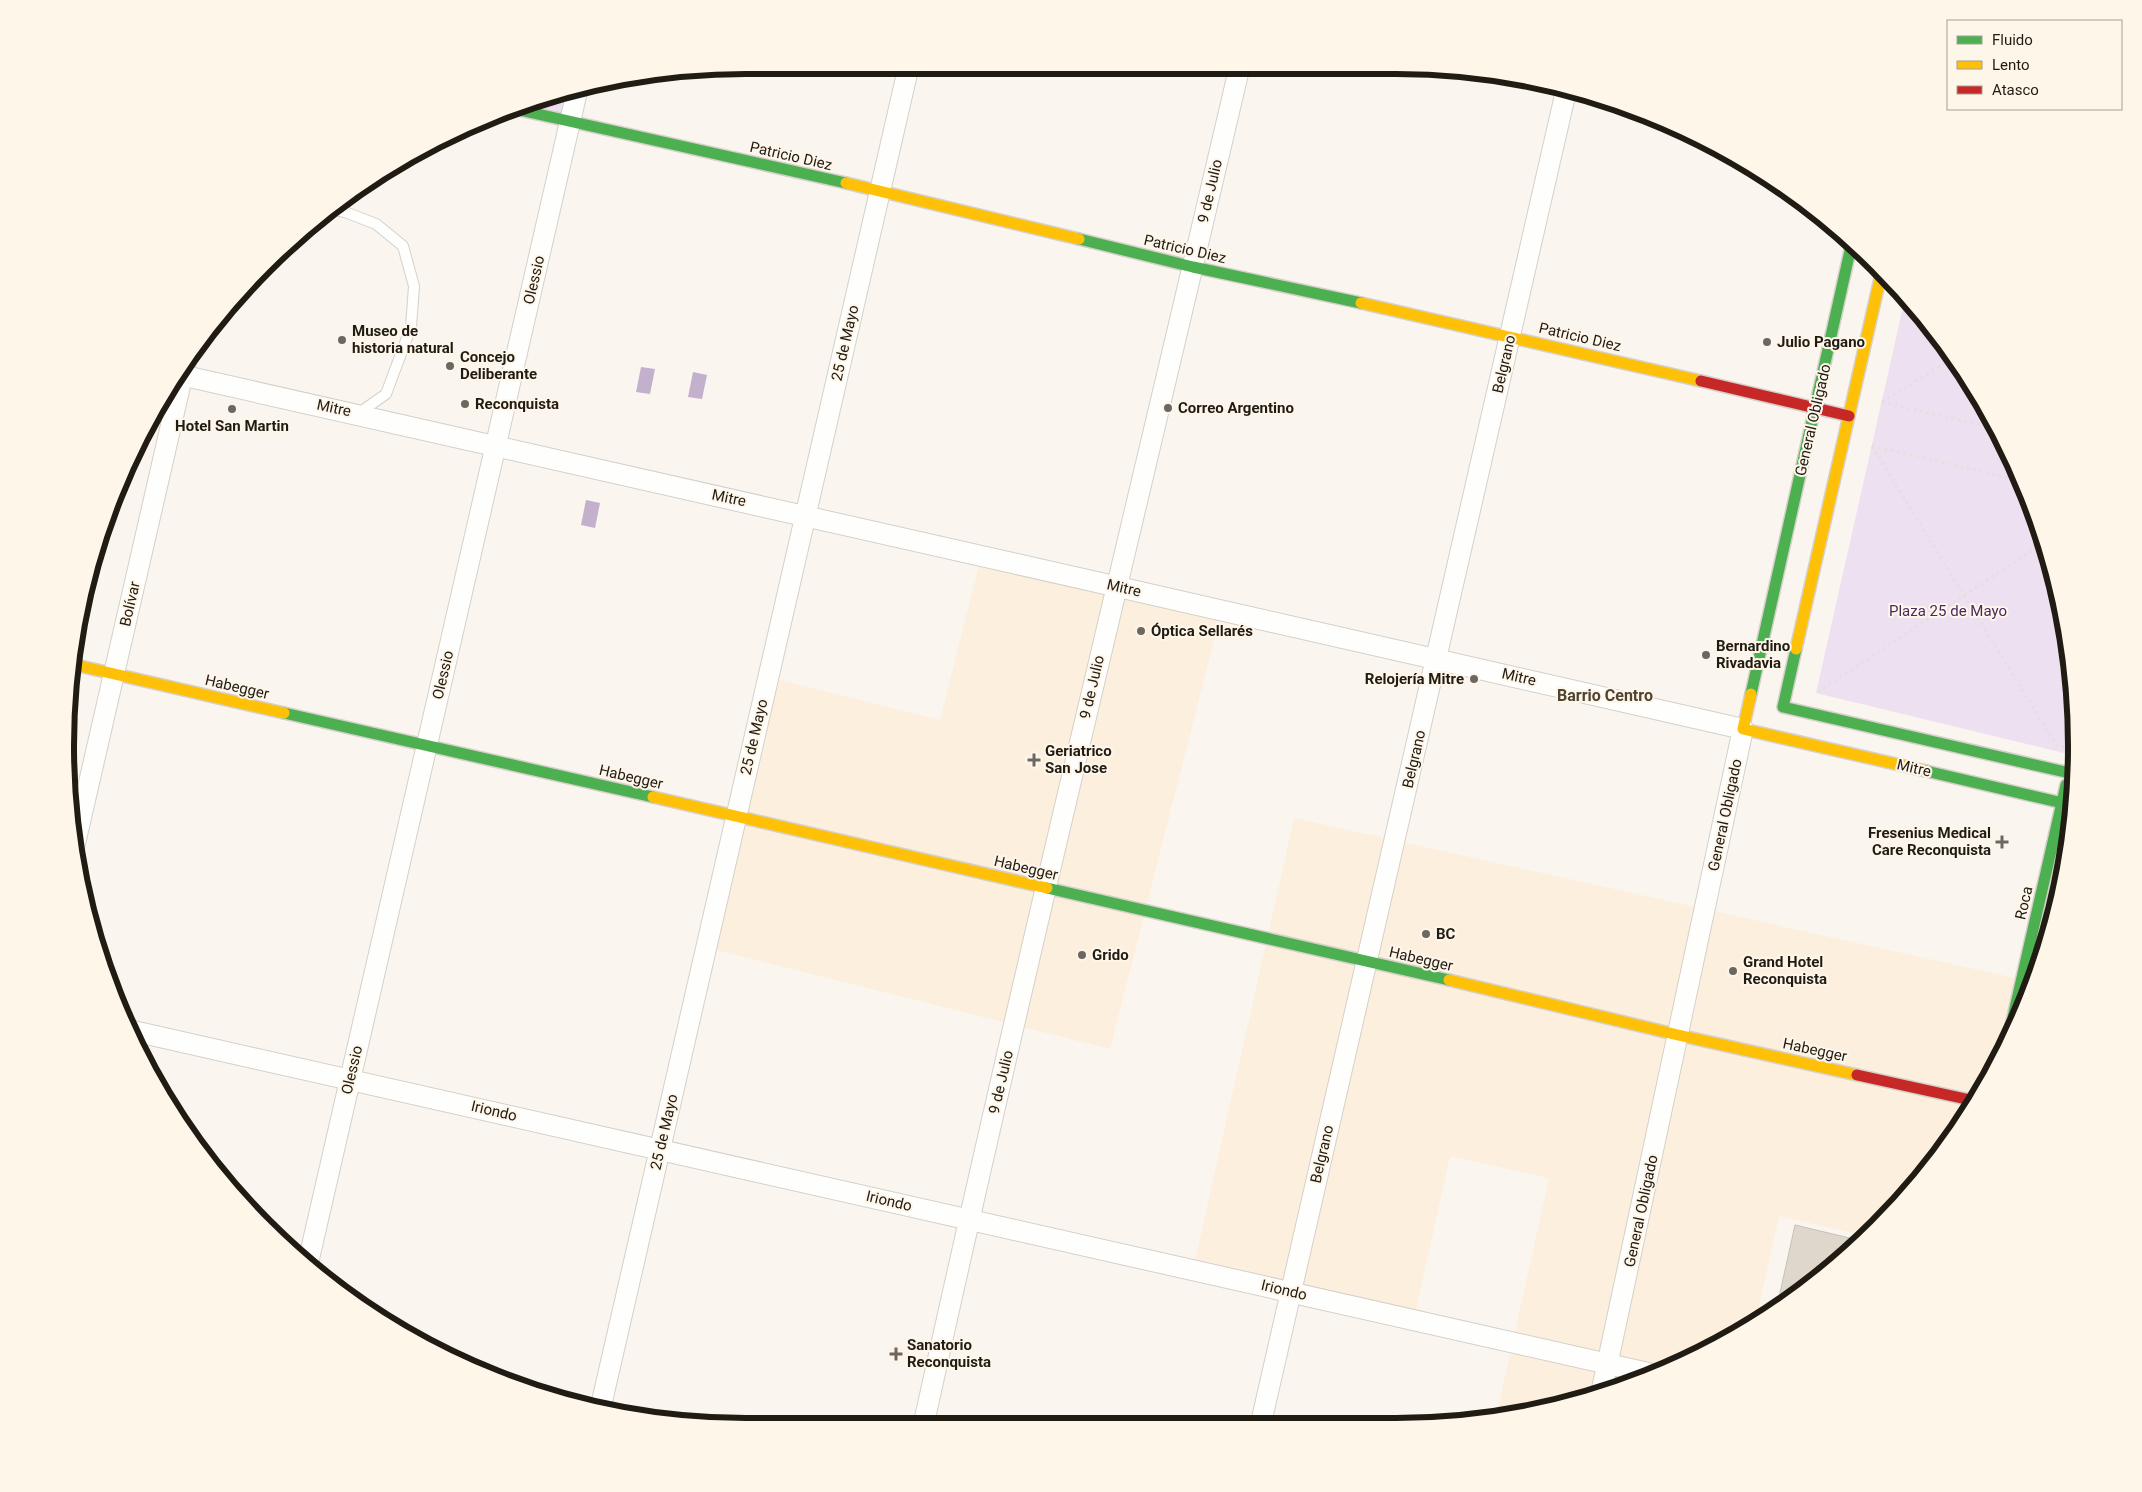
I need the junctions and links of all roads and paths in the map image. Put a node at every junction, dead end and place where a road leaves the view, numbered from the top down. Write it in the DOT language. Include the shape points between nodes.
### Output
graph roads {
  1 [pos="907,74"];
  2 [pos="1238,74"];
  3 [pos="576,96"];
  4 [pos="1565,96"];
  5 [pos="525,111"];
  6 [pos="570,121"];
  7 [pos="880,191"];
  8 [pos="340,211"];
  9 [pos="1850,251"];
  10 [pos="1193,267"];
  11 [pos="1880,280"];
  12 [pos="1510,336"];
  13 [pos="1947,362"];
  14 [pos="188,371"];
  15 [pos="178,387"];
  16 [pos="1815,407"];
  17 [pos="359,413"];
  18 [pos="1849,416"];
  19 [pos="1987,426"];
  20 [pos="495,446"];
  21 [pos="2013,480"];
  22 [pos="806,515"];
  23 [pos="2038,546"];
  24 [pos="1115,587"];
  25 [pos="1964,595"];
  26 [pos="1437,658"];
  27 [pos="79,666"];
  28 [pos="114,674"];
  29 [pos="1816,693"];
  30 [pos="2067,724"];
  31 [pos="1744,729"];
  32 [pos="426,746"];
  33 [pos="2067,773"];
  34 [pos="2065,804"];
  35 [pos="736,816"];
  36 [pos="2064,816"];
  37 [pos="79,826"];
  38 [pos="1046,889"];
  39 [pos="1368,961"];
  40 [pos="2017,1003"];
  41 [pos="138,1032"];
  42 [pos="1678,1035"];
  43 [pos="350,1080"];
  44 [pos="1967,1099"];
  45 [pos="660,1148"];
  46 [pos="968,1220"];
  47 [pos="310,1256"];
  48 [pos="1290,1291"];
  49 [pos="1608,1364"];
  50 [pos="1641,1372"];
  51 [pos="1603,1386"];
  52 [pos="602,1402"];
  53 [pos="925,1418"];
  54 [pos="1262,1418"];
  1 -- 7 [label="street, 25 de Mayo"];
  2 -- 10 [label="street, 9 de Julio"];
  3 -- 6 [label="street, Olessio"];
  4 -- 12 [label="street, Belgrano"];
  5 -- 6 [label="main road, Patricio Diez"];
  6 -- 7 [label="main road, Patricio Diez"];
  6 -- 20 [label="street, Olessio"];
  7 -- 10 [label="main road, Patricio Diez"];
  7 -- 22 [label="street, 25 de Mayo"];
  8 -- 17 [label="lane" via="376,224 403,246 414,286 411,327 386,394"];
  9 -- 16 [label="main road, General Obligado"];
  10 -- 12 [label="main road, Patricio Diez"];
  10 -- 24 [label="street, 9 de Julio"];
  11 -- 18 [label="main road"];
  12 -- 16 [label="main road, Patricio Diez"];
  12 -- 26 [label="street, Belgrano"];
  13 -- 19 [label="path" via="1882,402"];
  14 -- 17 [label="street, Mitre"];
  15 -- 28 [label="street, Bolívar"];
  16 -- 18 [label="main road, Patricio Diez"];
  16 -- 31 [label="main road, General Obligado"];
  17 -- 20 [label="street, Mitre"];
  18 -- 33 [label="main road, Mitre" via="1783,707"];
  20 -- 22 [label="street, Mitre"];
  20 -- 32 [label="street, Olessio"];
  21 -- 25 [label="path" via="1872,446"];
  22 -- 24 [label="street, Mitre"];
  22 -- 35 [label="street, 25 de Mayo"];
  23 -- 25 [label="path"];
  24 -- 26 [label="street, Mitre"];
  24 -- 38 [label="street, 9 de Julio"];
  25 -- 29 [label="path"];
  25 -- 30 [label="path" via="2062,753"];
  26 -- 31 [label="street, Mitre"];
  26 -- 39 [label="street, Belgrano"];
  27 -- 28 [label="main road, Habegger"];
  28 -- 32 [label="main road, Habegger"];
  28 -- 37 [label="street, Bolívar"];
  31 -- 34 [label="main road, Mitre"];
  31 -- 42 [label="street, General Obligado"];
  32 -- 35 [label="main road, Habegger"];
  32 -- 43 [label="street, Olessio"];
  35 -- 38 [label="main road, Habegger"];
  35 -- 45 [label="street, 25 de Mayo"];
  36 -- 40 [label="main road, Roca"];
  38 -- 39 [label="main road, Habegger"];
  38 -- 46 [label="street, 9 de Julio"];
  39 -- 42 [label="main road, Habegger"];
  39 -- 48 [label="street, Belgrano"];
  41 -- 43 [label="street, Iriondo"];
  42 -- 44 [label="main road, Habegger"];
  42 -- 49 [label="street, General Obligado"];
  43 -- 45 [label="street, Iriondo"];
  43 -- 47 [label="street, Olessio"];
  45 -- 46 [label="street, Iriondo"];
  45 -- 52 [label="street, 25 de Mayo"];
  46 -- 48 [label="street, Iriondo"];
  46 -- 53 [label="street, 9 de Julio"];
  48 -- 49 [label="street, Iriondo"];
  48 -- 54 [label="street, Belgrano"];
  49 -- 50 [label="street, Iriondo"];
  49 -- 51 [label="street, General Obligado"];
}
